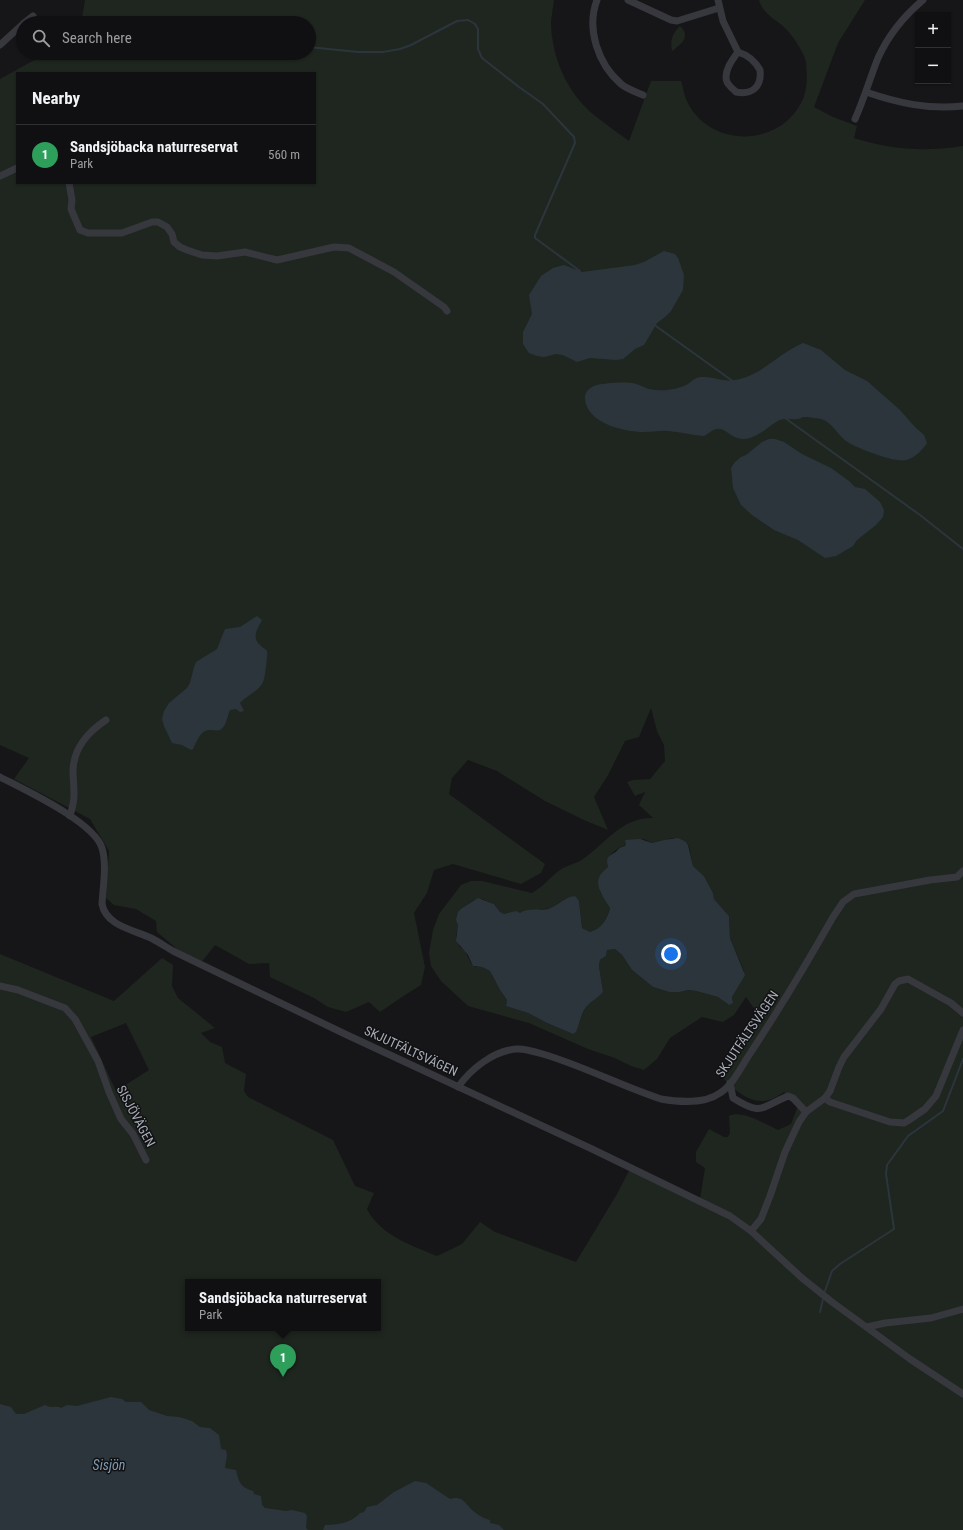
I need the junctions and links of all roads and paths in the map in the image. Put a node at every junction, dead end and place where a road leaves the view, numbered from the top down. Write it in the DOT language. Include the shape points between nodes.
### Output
graph roads {
  1 [pos="597,0"];
  2 [pos="628,0"];
  3 [pos="718,0"];
  4 [pos="923,0"];
  5 [pos="719,8"];
  6 [pos="16,31"];
  7 [pos="0,45"];
  8 [pos="738,52"];
  9 [pos="866,92"];
  10 [pos="643,95"];
  11 [pos="963,106"];
  12 [pos="856,119"];
  13 [pos="16,168"];
  14 [pos="0,176"];
  15 [pos="69,184"];
  16 [pos="447,311"];
  17 [pos="106,720"];
  18 [pos="0,777"];
  19 [pos="70,816"];
  20 [pos="963,871"];
  21 [pos="0,986"];
  22 [pos="963,1013"];
  23 [pos="963,1030"];
  24 [pos="730,1083"];
  25 [pos="458,1086"];
  26 [pos="825,1098"];
  27 [pos="806,1112"];
  28 [pos="146,1160"];
  29 [pos="751,1231"];
  30 [pos="963,1309"];
  31 [pos="867,1327"];
  32 [pos="963,1394"];
  1 -- 10 [label="street" via="593,24 595,41 604,64 621,84"];
  2 -- 5 [label="street" via="677,21"];
  3 -- 5 [label="street"];
  4 -- 9 [label="street" via="888,40 878,58"];
  5 -- 8 [label="street"];
  6 -- 7 [label="street"];
  8 -- 8 [label="street" via="752,59 760,70 760,82 748,93 736,92 727,82 728,68"];
  9 -- 11 [label="street" via="899,103 943,108"];
  9 -- 12 [label="street"];
  13 -- 14 [label="street"];
  15 -- 16 [label="street" via="71,209 80,230 88,233 122,233 158,222 167,227 174,242 180,247 202,255 245,252 277,260 334,247 349,248 394,272 444,306"];
  17 -- 19 [label="street" via="84,739 75,755 74,796"];
  18 -- 19 [label="street, SKJUTFÄLTSVÄGEN"];
  19 -- 25 [label="street, SKJUTFÄLTSVÄGEN" via="84,825 100,843 104,856 103,910 117,924"];
  20 -- 24 [label="street, SKJUTFÄLTSVÄGEN" via="957,876 871,890 849,897 838,908 777,1013"];
  21 -- 28 [label="street, SISJÖVÄGEN" via="65,1008 75,1019 98,1061 121,1119 133,1134"];
  22 -- 26 [label="street" via="951,1003 908,979 899,981 844,1057"];
  23 -- 26 [label="street" via="936,1096 925,1109 904,1123 890,1122 830,1102"];
  24 -- 25 [label="street, SKJUTFÄLTSVÄGEN" via="719,1094 708,1099 673,1101 661,1099 557,1058 517,1048 493,1056"];
  24 -- 27 [label="street" via="733,1098 755,1109 762,1109 788,1096"];
  25 -- 29 [label="street" via="719,1211"];
  26 -- 27 [label="street"];
  27 -- 29 [label="street" via="785,1152 761,1218"];
  29 -- 31 [label="street" via="802,1278"];
  30 -- 31 [label="street" via="931,1318"];
  31 -- 32 [label="street"];
}
